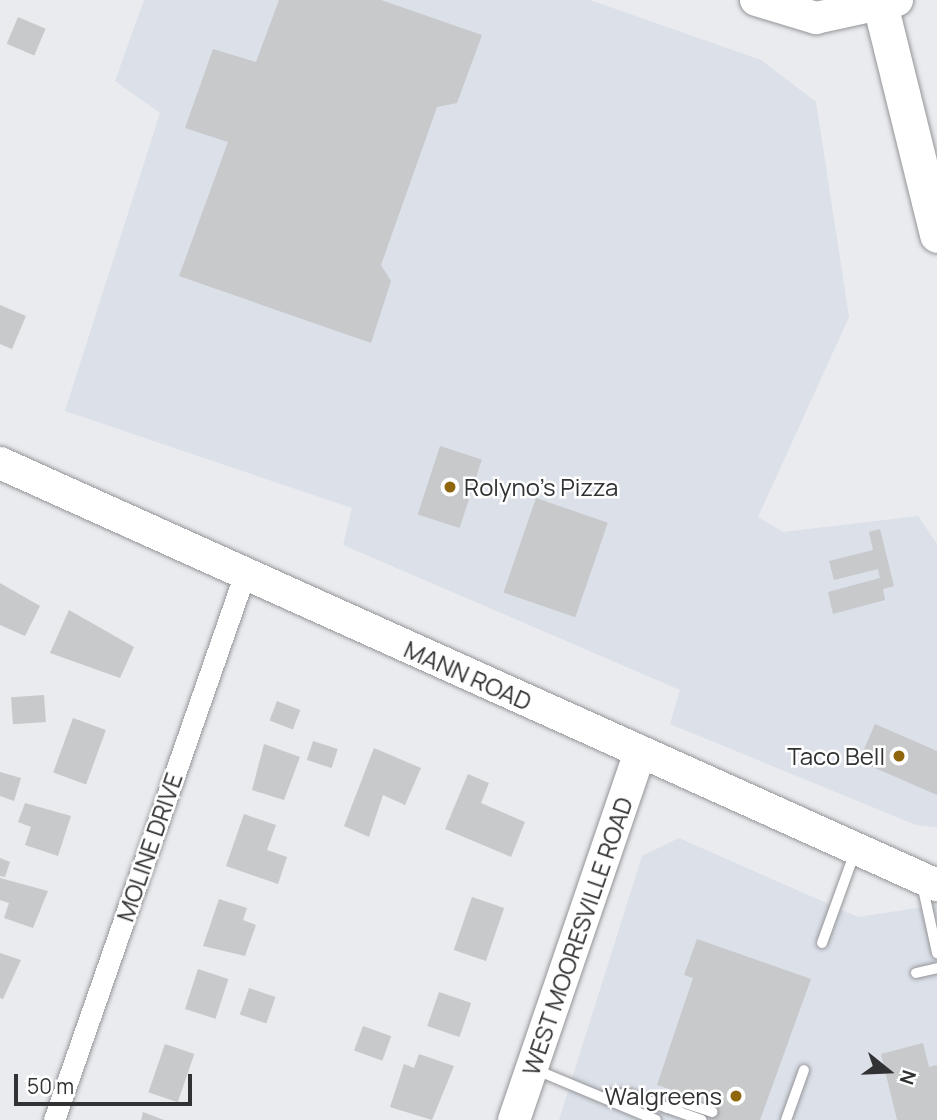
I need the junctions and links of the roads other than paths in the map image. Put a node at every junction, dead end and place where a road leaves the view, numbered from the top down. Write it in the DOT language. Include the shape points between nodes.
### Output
graph roads {
  1 [pos="756,0"];
  2 [pos="885,1"];
  3 [pos="937,235"];
  4 [pos="0,463"];
  5 [pos="245,573"];
  6 [pos="640,753"];
  7 [pos="856,849"];
  8 [pos="929,882"];
  9 [pos="822,943"];
  10 [pos="937,953"];
  11 [pos="937,968"];
  12 [pos="916,973"];
  13 [pos="532,1068"];
  14 [pos="804,1070"];
  15 [pos="607,1095"];
  16 [pos="667,1108"];
  17 [pos="712,1112"];
  18 [pos="54,1120"];
  19 [pos="514,1120"];
  20 [pos="656,1120"];
  21 [pos="702,1120"];
  22 [pos="786,1120"];
  1 -- 2 [label="main road" via="816,18"];
  2 -- 3 [label="main road"];
  4 -- 5 [label="main road, MANN ROAD"];
  5 -- 6 [label="main road, MANN ROAD"];
  5 -- 18 [label="street, MOLINE DRIVE"];
  6 -- 7 [label="main road, MANN ROAD"];
  6 -- 13 [label="main road, WEST MOORESVILLE ROAD"];
  7 -- 8 [label="main road, MANN ROAD"];
  7 -- 9 [label="lane"];
  8 -- 10 [label="lane"];
  11 -- 12 [label="lane"];
  13 -- 15 [label="lane"];
  13 -- 19 [label="main road, WEST MOORESVILLE ROAD"];
  14 -- 22 [label="lane"];
  15 -- 16 [label="lane" via="628,1094"];
  15 -- 20 [label="lane"];
  16 -- 17 [label="lane" via="682,1102"];
  16 -- 21 [label="lane"];
}
